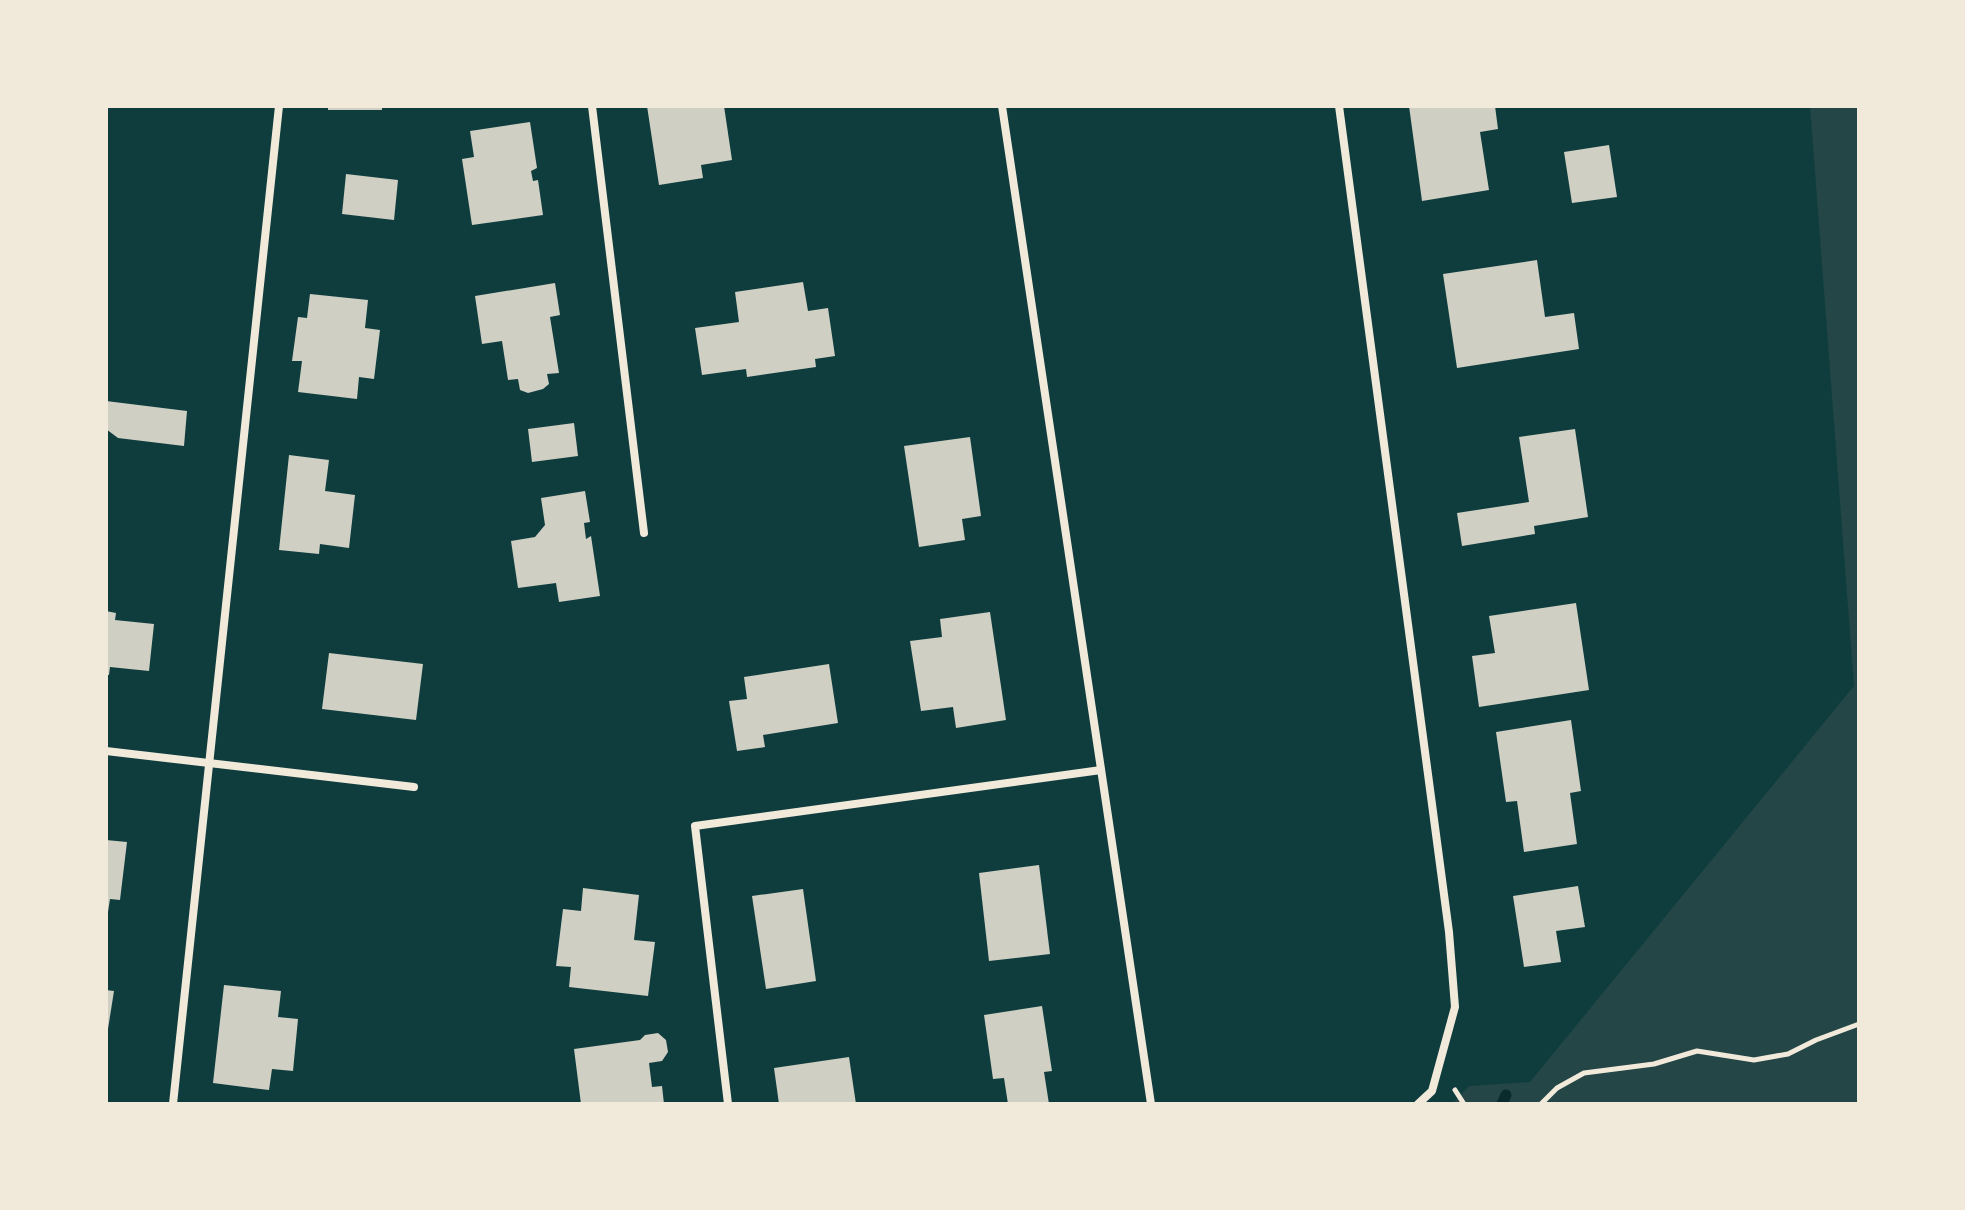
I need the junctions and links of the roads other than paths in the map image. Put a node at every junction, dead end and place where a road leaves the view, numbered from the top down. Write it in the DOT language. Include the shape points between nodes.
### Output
graph roads {
  1 [pos="279,106"];
  2 [pos="592,106"];
  3 [pos="1002,106"];
  4 [pos="1339,106"];
  5 [pos="644,533"];
  6 [pos="106,751"];
  7 [pos="209,762"];
  8 [pos="1101,770"];
  9 [pos="414,787"];
  10 [pos="173,1104"];
  11 [pos="728,1104"];
  12 [pos="1151,1104"];
  13 [pos="1418,1104"];
  1 -- 7 [label="street"];
  2 -- 5 [label="street"];
  3 -- 8 [label="street"];
  4 -- 13 [label="street" via="1455,1007 1432,1091"];
  6 -- 7 [label="street"];
  7 -- 9 [label="street"];
  7 -- 10 [label="street"];
  8 -- 11 [label="street" via="695,826"];
  8 -- 12 [label="street"];
}
